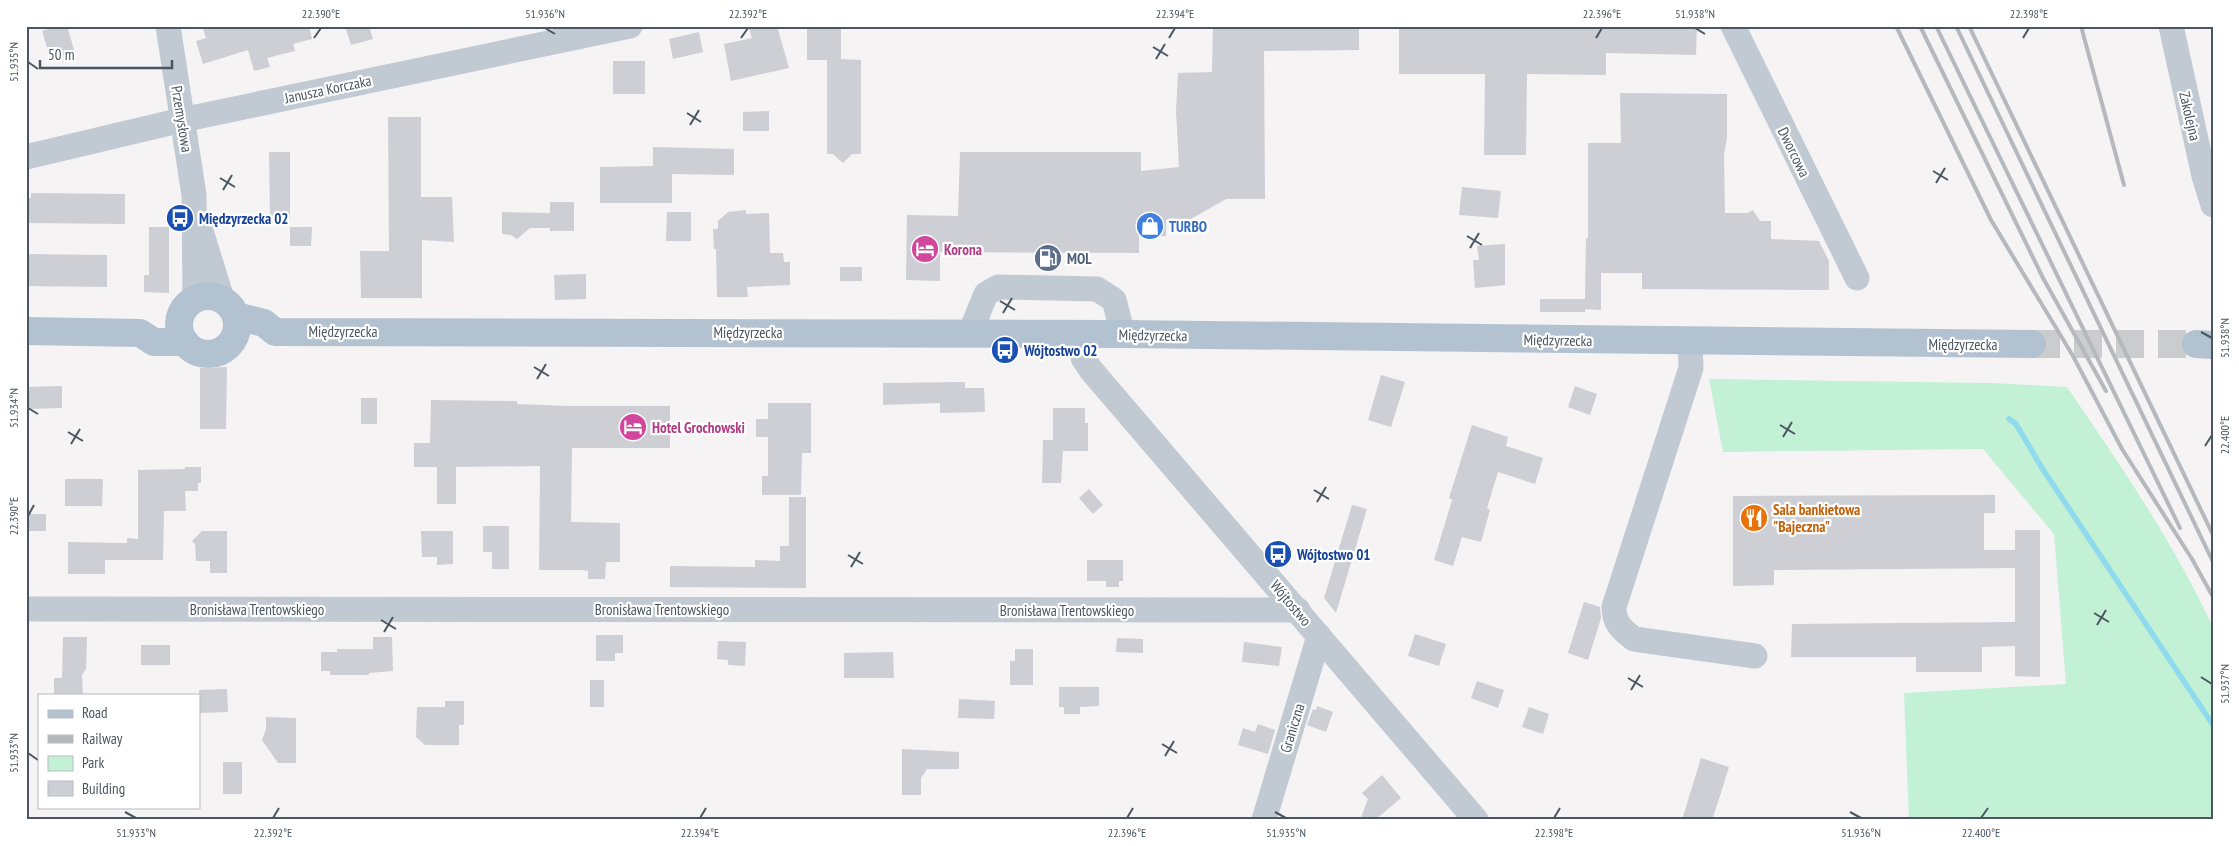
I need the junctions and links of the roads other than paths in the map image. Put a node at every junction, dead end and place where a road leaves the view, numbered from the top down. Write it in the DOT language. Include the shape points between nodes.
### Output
graph roads {
  1 [pos="168,26"];
  2 [pos="630,26"];
  3 [pos="1733,26"];
  4 [pos="2170,26"];
  5 [pos="182,120"];
  6 [pos="26,157"];
  7 [pos="2213,204"];
  8 [pos="1857,278"];
  9 [pos="208,320"];
  10 [pos="26,331"];
  11 [pos="970,334"];
  12 [pos="1080,334"];
  13 [pos="1123,334"];
  14 [pos="1690,342"];
  15 [pos="2032,344"];
  16 [pos="26,609"];
  17 [pos="1298,610"];
  18 [pos="1319,636"];
  19 [pos="1755,656"];
  20 [pos="1264,820"];
  21 [pos="1476,820"];
  1 -- 5 [label="street, Przemysłowa"];
  2 -- 5 [label="street, Janusza Korczaka"];
  3 -- 8 [label="street, Dworcowa"];
  4 -- 7 [label="street, Zakolejna"];
  5 -- 6 [label="street, Janusza Korczaka"];
  5 -- 9 [label="street, Przemysłowa"];
  9 -- 10 [label="main road, Międzyrzecka" via="154,342 140,333"];
  9 -- 11 [label="main road, Międzyrzecka" via="264,323 275,332"];
  11 -- 12 [label="main road, Międzyrzecka"];
  11 -- 13 [label="street" via="986,294 998,287 1097,289 1114,300"];
  12 -- 13 [label="main road, Międzyrzecka"];
  12 -- 17 [label="street, Wójtostwo" via="1083,358 1091,370"];
  13 -- 14 [label="main road, Międzyrzecka"];
  14 -- 15 [label="main road, Międzyrzecka"];
  14 -- 19 [label="street" via="1691,368 1614,607 1614,619 1634,639"];
  16 -- 17 [label="street, Bronisława Trentowskiego"];
  17 -- 18 [label="street, Wójtostwo"];
  18 -- 20 [label="street, Graniczna"];
  18 -- 21 [label="street, Wójtostwo"];
}
